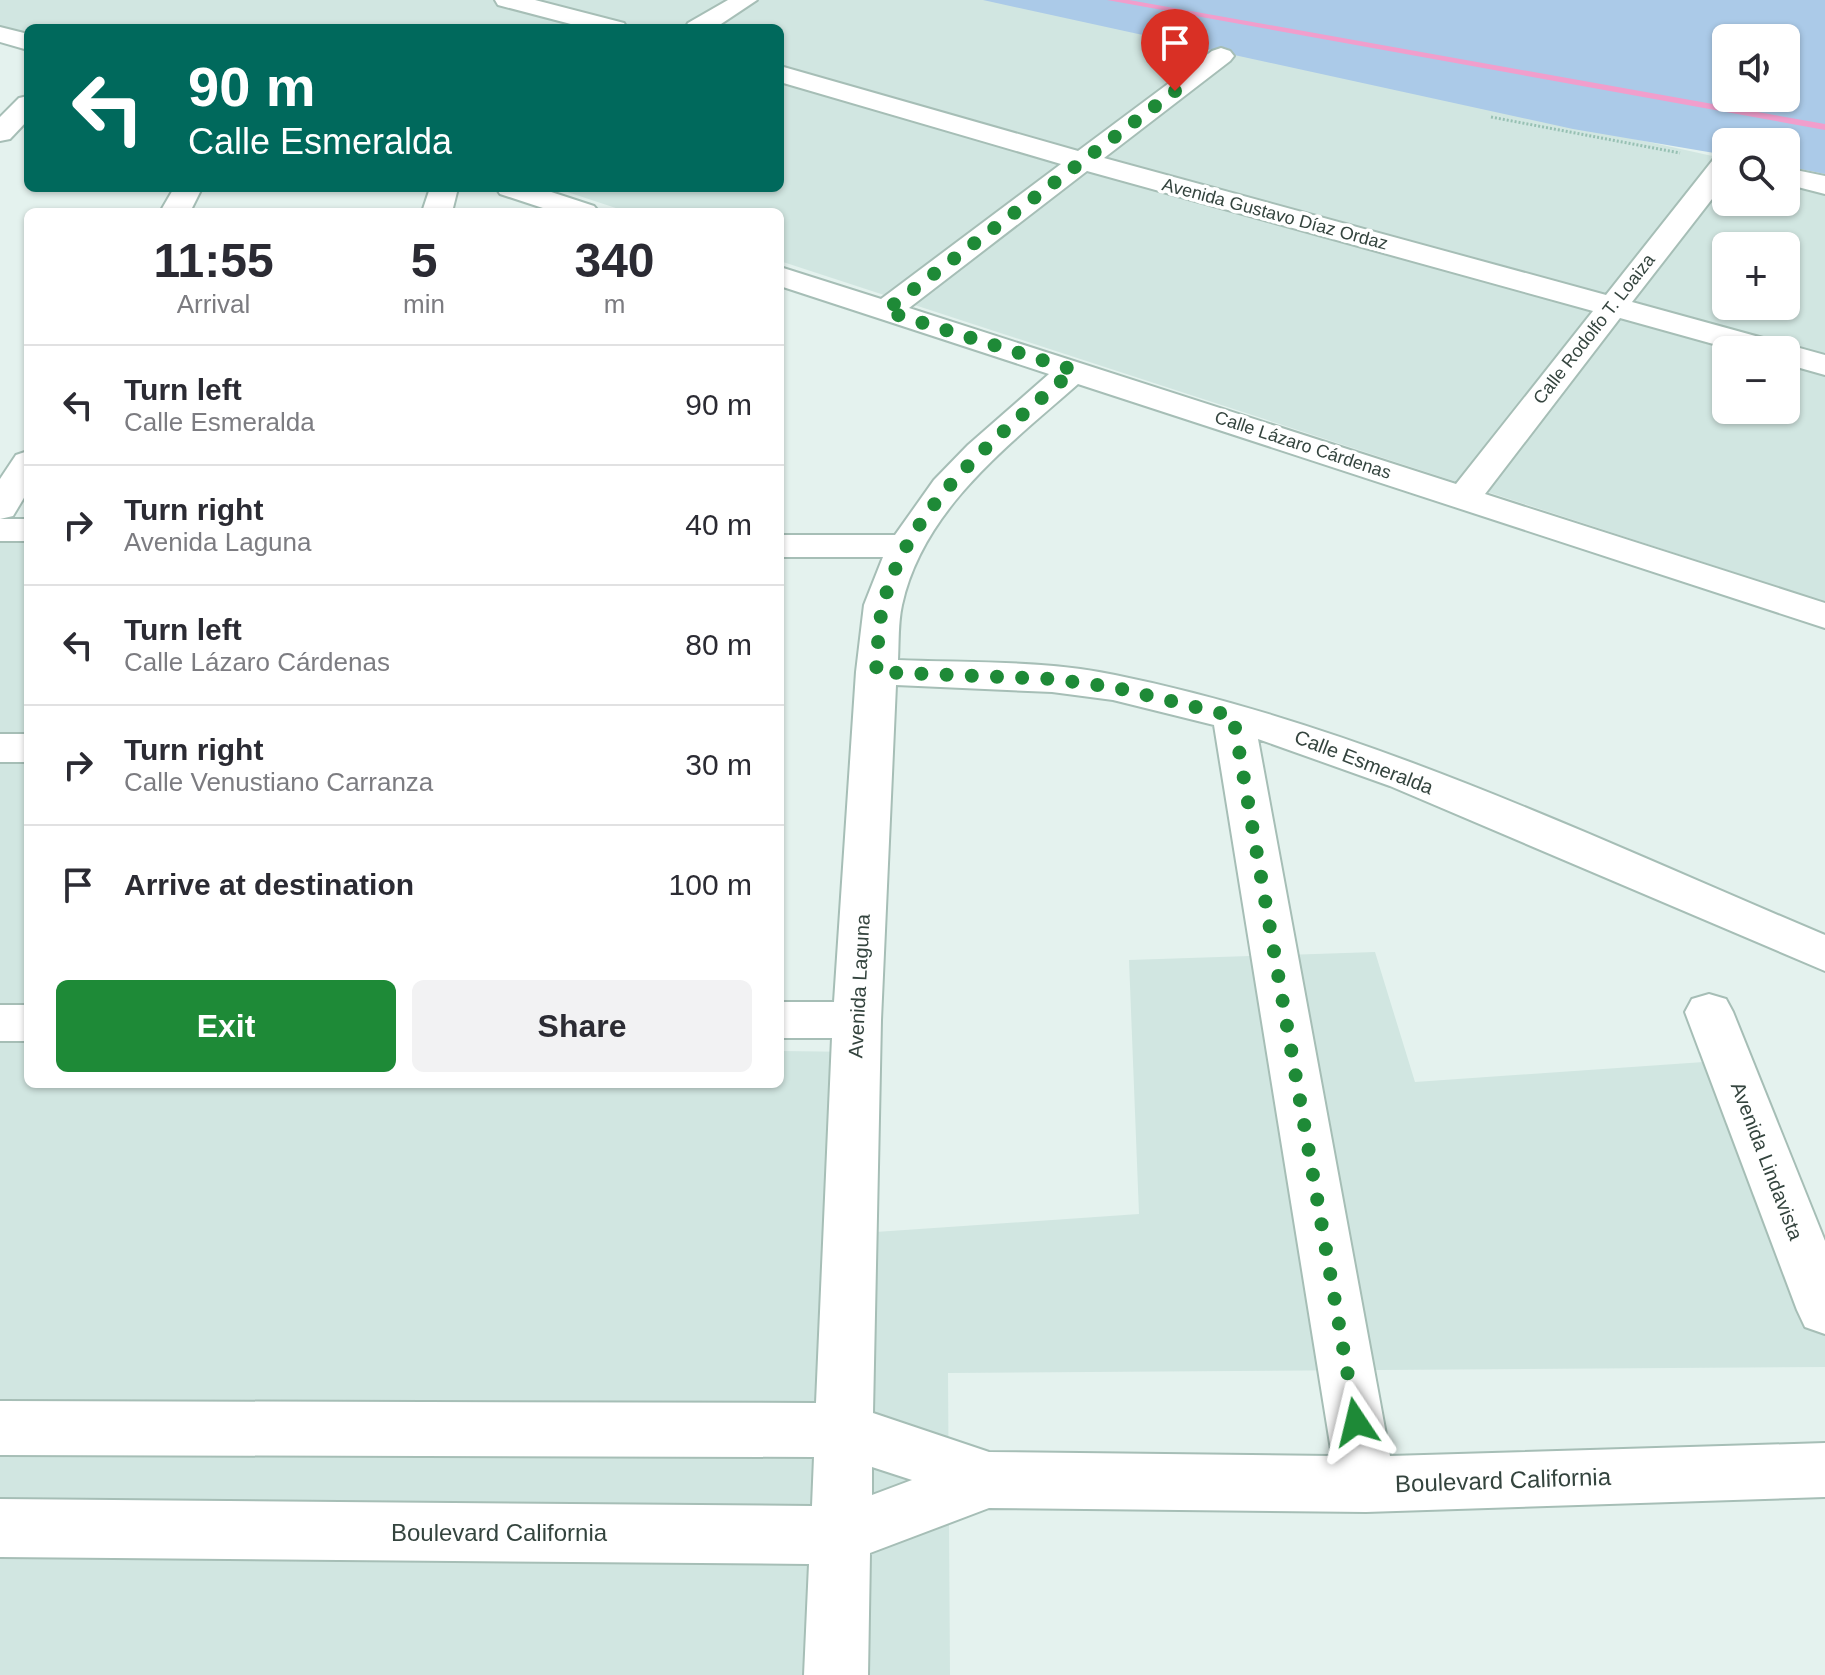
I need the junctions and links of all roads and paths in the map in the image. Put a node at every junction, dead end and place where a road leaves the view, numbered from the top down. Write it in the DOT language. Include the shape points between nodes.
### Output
graph roads {
  1 [pos="507,0"];
  2 [pos="745,0"];
  3 [pos="600,24"];
  4 [pos="704,24"];
  5 [pos="0,34"];
  6 [pos="24,41"];
  7 [pos="1221,56"];
  8 [pos="784,75"];
  9 [pos="24,108"];
  10 [pos="1491,117"];
  11 [pos="0,133"];
  12 [pos="1712,159"];
  13 [pos="1082,161"];
  14 [pos="1712,178"];
  15 [pos="1800,179"];
  16 [pos="1825,185"];
  17 [pos="522,192"];
  18 [pos="572,208"];
  19 [pos="784,277"];
  20 [pos="1612,306"];
  21 [pos="885,311"];
  22 [pos="1720,336"];
  23 [pos="1800,358"];
  24 [pos="1825,365"];
  25 [pos="1074,370"];
  26 [pos="24,469"];
  27 [pos="1464,497"];
  28 [pos="0,508"];
  29 [pos="0,530"];
  30 [pos="24,530"];
  31 [pos="784,546"];
  32 [pos="906,546"];
  33 [pos="1825,616"];
  34 [pos="876,672"];
  35 [pos="1233,716"];
  36 [pos="0,748"];
  37 [pos="24,748"];
  38 [pos="1825,954"];
  39 [pos="1709,1012"];
  40 [pos="784,1020"];
  41 [pos="857,1020"];
  42 [pos="0,1023"];
  43 [pos="24,1023"];
  44 [pos="1825,1310"];
  45 [pos="0,1428"];
  46 [pos="844,1430"];
  47 [pos="1825,1470"];
  48 [pos="989,1480"];
  49 [pos="1366,1484"];
  50 [pos="0,1528"];
  51 [pos="841,1535"];
  52 [pos="836,1675"];
  1 -- 3 [label="street"];
  2 -- 4 [label="street"];
  5 -- 6 [label="street"];
  7 -- 13 [label="street"];
  8 -- 13 [label="street, Avenida Gustavo Díaz Ordaz"];
  9 -- 11 [label="street"];
  10 -- 12 [label="path"];
  13 -- 20 [label="street, Avenida Gustavo Díaz Ordaz"];
  13 -- 21 [label="street"];
  14 -- 20 [label="street, Calle Rodolfo T. Loaiza"];
  15 -- 16 [label="street"];
  17 -- 18 [label="street"];
  19 -- 21 [label="street, Calle Lázaro Cárdenas"];
  20 -- 22 [label="street, Avenida Gustavo Díaz Ordaz"];
  20 -- 27 [label="street, Calle Rodolfo T. Loaiza"];
  21 -- 25 [label="street, Calle Lázaro Cárdenas"];
  23 -- 24 [label="street"];
  25 -- 27 [label="street, Calle Lázaro Cárdenas"];
  25 -- 32 [label="street, Avenida Laguna" via="980,452"];
  26 -- 28 [label="street"];
  27 -- 33 [label="street, Calle Lázaro Cárdenas"];
  29 -- 30 [label="street"];
  31 -- 32 [label="street"];
  32 -- 34 [label="street, Avenida Laguna" via="883,605"];
  34 -- 35 [label="street, Calle Esmeralda" via="1052,679 1113,687"];
  34 -- 41 [label="street, Avenida Laguna"];
  35 -- 38 [label="street, Calle Esmeralda" via="1405,776"];
  35 -- 49 [label="street"];
  36 -- 37 [label="street"];
  39 -- 44 [label="street, Avenida Lindavista"];
  40 -- 41 [label="street"];
  41 -- 46 [label="street, Avenida Laguna"];
  42 -- 43 [label="street"];
  45 -- 46 [label="street, Boulevard California"];
  46 -- 48 [label="street, Boulevard California"];
  46 -- 51 [label="street, Avenida Laguna"];
  47 -- 49 [label="street, Boulevard California"];
  48 -- 49 [label="street, Boulevard California"];
  48 -- 51 [label="street, Boulevard California"];
  50 -- 51 [label="street, Boulevard California"];
  51 -- 52 [label="street, Avenida Laguna"];
}
